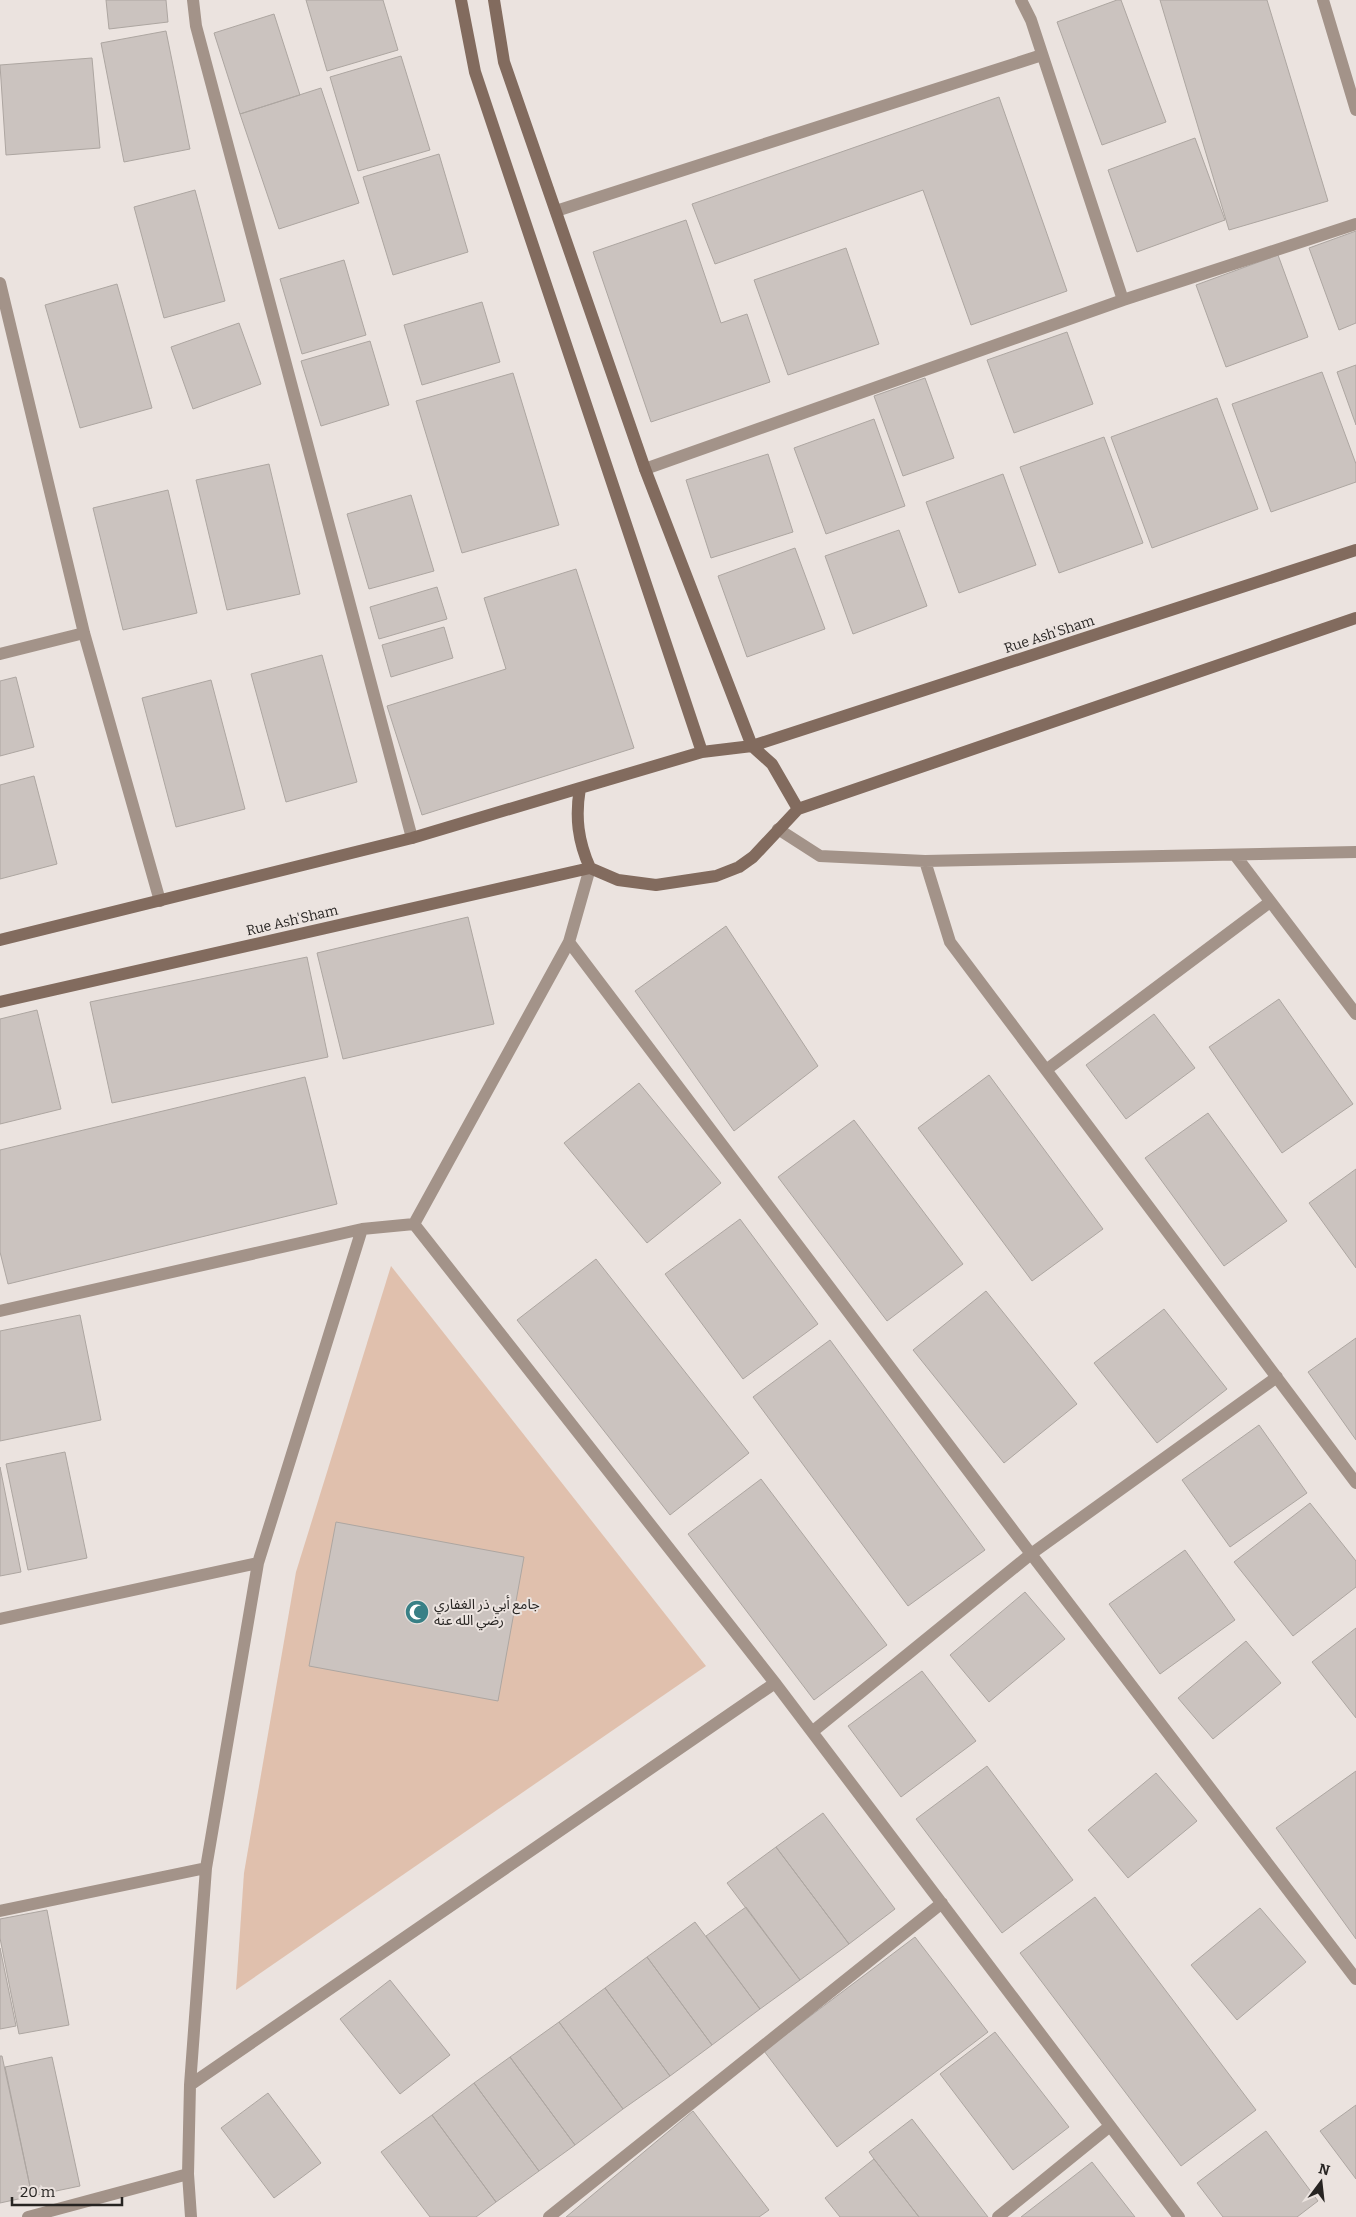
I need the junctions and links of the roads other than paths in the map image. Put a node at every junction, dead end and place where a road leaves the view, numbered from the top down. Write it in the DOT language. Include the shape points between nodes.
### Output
graph roads {
  1 [pos="193,0"];
  2 [pos="461,0"];
  3 [pos="494,0"];
  4 [pos="1021,0"];
  5 [pos="1323,0"];
  6 [pos="1042,55"];
  7 [pos="1356,110"];
  8 [pos="556,211"];
  9 [pos="1356,224"];
  10 [pos="0,283"];
  11 [pos="1122,300"];
  12 [pos="645,469"];
  13 [pos="1356,550"];
  14 [pos="1356,618"];
  15 [pos="84,633"];
  16 [pos="0,654"];
  17 [pos="752,746"];
  18 [pos="702,752"];
  19 [pos="580,788"];
  20 [pos="798,809"];
  21 [pos="778,829"];
  22 [pos="412,838"];
  23 [pos="1356,852"];
  24 [pos="1235,855"];
  25 [pos="925,861"];
  26 [pos="590,868"];
  27 [pos="160,901"];
  28 [pos="1270,902"];
  29 [pos="0,940"];
  30 [pos="569,942"];
  31 [pos="0,1002"];
  32 [pos="1356,1014"];
  33 [pos="1046,1070"];
  34 [pos="414,1224"];
  35 [pos="362,1229"];
  36 [pos="0,1311"];
  37 [pos="1277,1377"];
  38 [pos="1356,1482"];
  39 [pos="1031,1554"];
  40 [pos="258,1563"];
  41 [pos="0,1619"];
  42 [pos="775,1682"];
  43 [pos="812,1732"];
  44 [pos="206,1868"];
  45 [pos="942,1903"];
  46 [pos="0,1911"];
  47 [pos="1356,1979"];
  48 [pos="190,2085"];
  49 [pos="1110,2126"];
  50 [pos="188,2174"];
  51 [pos="28,2217"];
  52 [pos="191,2217"];
  53 [pos="549,2217"];
  54 [pos="998,2217"];
  55 [pos="1179,2217"];
  1 -- 22 [label="street" via="198,36"];
  2 -- 18 [label="main road" via="475,72"];
  3 -- 8 [label="main road" via="504,62"];
  4 -- 6 [label="street"];
  5 -- 7 [label="street"];
  6 -- 8 [label="street"];
  6 -- 11 [label="street"];
  8 -- 12 [label="main road"];
  9 -- 11 [label="street"];
  10 -- 15 [label="street"];
  11 -- 12 [label="street"];
  12 -- 17 [label="main road"];
  13 -- 17 [label="main road, Rue Ash'Sham"];
  14 -- 20 [label="main road"];
  15 -- 16 [label="street"];
  15 -- 27 [label="street"];
  17 -- 18 [label="main road, Rue Ash'Sham"];
  17 -- 20 [label="main road" via="772,764"];
  18 -- 19 [label="main road, Rue Ash'Sham"];
  19 -- 22 [label="main road"];
  19 -- 26 [label="main road" via="577,829 581,849"];
  20 -- 21 [label="main road"];
  21 -- 25 [label="street" via="820,856"];
  21 -- 26 [label="main road" via="753,857 739,867 716,876 656,886 618,880"];
  22 -- 27 [label="main road"];
  23 -- 24 [label="street"];
  24 -- 25 [label="street"];
  24 -- 28 [label="street"];
  25 -- 33 [label="street" via="950,942"];
  26 -- 30 [label="street"];
  26 -- 31 [label="main road, Rue Ash'Sham"];
  27 -- 29 [label="main road"];
  28 -- 32 [label="street"];
  28 -- 33 [label="street"];
  30 -- 34 [label="street"];
  30 -- 39 [label="street"];
  33 -- 37 [label="street"];
  34 -- 35 [label="street"];
  34 -- 42 [label="street"];
  35 -- 36 [label="street"];
  35 -- 40 [label="street"];
  37 -- 38 [label="street"];
  37 -- 39 [label="street"];
  39 -- 43 [label="street"];
  39 -- 47 [label="street"];
  40 -- 41 [label="street"];
  40 -- 44 [label="street"];
  42 -- 43 [label="street"];
  42 -- 48 [label="street"];
  43 -- 45 [label="street"];
  44 -- 46 [label="street"];
  44 -- 48 [label="street"];
  45 -- 49 [label="street"];
  45 -- 53 [label="street"];
  48 -- 50 [label="street"];
  49 -- 54 [label="street"];
  49 -- 55 [label="street"];
  50 -- 51 [label="street"];
  50 -- 52 [label="street"];
}
